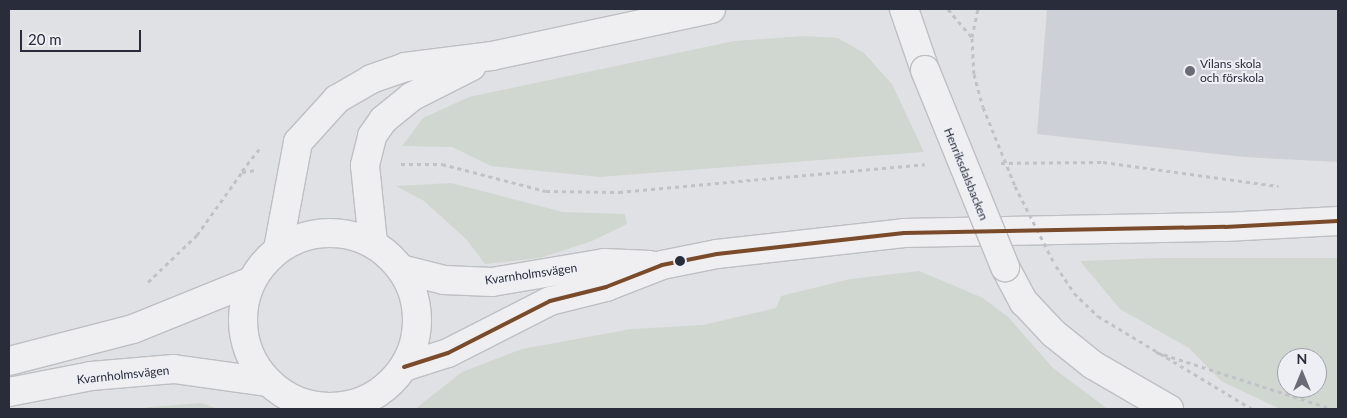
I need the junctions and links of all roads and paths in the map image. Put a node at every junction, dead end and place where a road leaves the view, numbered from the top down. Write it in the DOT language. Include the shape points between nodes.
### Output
graph roads {
  1 [pos="711,9"];
  2 [pos="904,9"];
  3 [pos="948,9"];
  4 [pos="978,9"];
  5 [pos="972,38"];
  6 [pos="492,56"];
  7 [pos="936,164"];
  8 [pos="994,164"];
  9 [pos="365,165"];
  10 [pos="294,168"];
  11 [pos="1288,188"];
  12 [pos="1338,221"];
  13 [pos="373,243"];
  14 [pos="278,250"];
  15 [pos="662,265"];
  16 [pos="400,269"];
  17 [pos="158,276"];
  18 [pos="252,281"];
  19 [pos="1150,350"];
  20 [pos="9,362"];
  21 [pos="404,367"];
  22 [pos="268,382"];
  23 [pos="9,392"];
  24 [pos="1169,409"];
  25 [pos="1252,409"];
  26 [pos="1332,409"];
  1 -- 6 [label="street"];
  2 -- 24 [label="street, Henriksdalsbacken, bridge" via="925,70 1005,267 1024,302 1053,333 1093,364"];
  3 -- 5 [label="path"];
  4 -- 5 [label="path"];
  5 -- 19 [label="path, bridge" via="974,74 983,107 1015,186 1053,261 1074,293 1098,316"];
  6 -- 9 [label="street" via="411,96 383,120 372,136"];
  6 -- 10 [label="street" via="405,67 371,79 337,98 298,142"];
  7 -- 9 [label="path" via="886,165 618,192 546,191 442,164"];
  8 -- 11 [label="path" via="1103,162"];
  9 -- 13 [label="street"];
  10 -- 14 [label="street"];
  10 -- 17 [label="path" via="242,172 197,235"];
  12 -- 15 [label="street, Kvarnholmsvägen" via="1225,227 904,233 717,254"];
  13 -- 14 [label="street, Kvarnholmsvägen" via="344,233 312,234"];
  13 -- 16 [label="street, Kvarnholmsvägen"];
  14 -- 18 [label="street, Kvarnholmsvägen"];
  15 -- 16 [label="street, Kvarnholmsvägen" via="604,263 492,282 444,280"];
  15 -- 21 [label="street, Kvarnholmsvägen" via="606,287 550,301 448,353"];
  16 -- 21 [label="street, Kvarnholmsvägen" via="416,300 418,323"];
  18 -- 20 [label="street, Kvarnholmsvägen" via="133,329"];
  18 -- 22 [label="street, Kvarnholmsvägen" via="242,308 243,336 252,361"];
  19 -- 25 [label="path"];
  19 -- 26 [label="path"];
  21 -- 22 [label="street, Kvarnholmsvägen" via="388,386 362,402 328,408 295,400"];
  22 -- 23 [label="street, Kvarnholmsvägen" via="174,369 91,376"];
}
